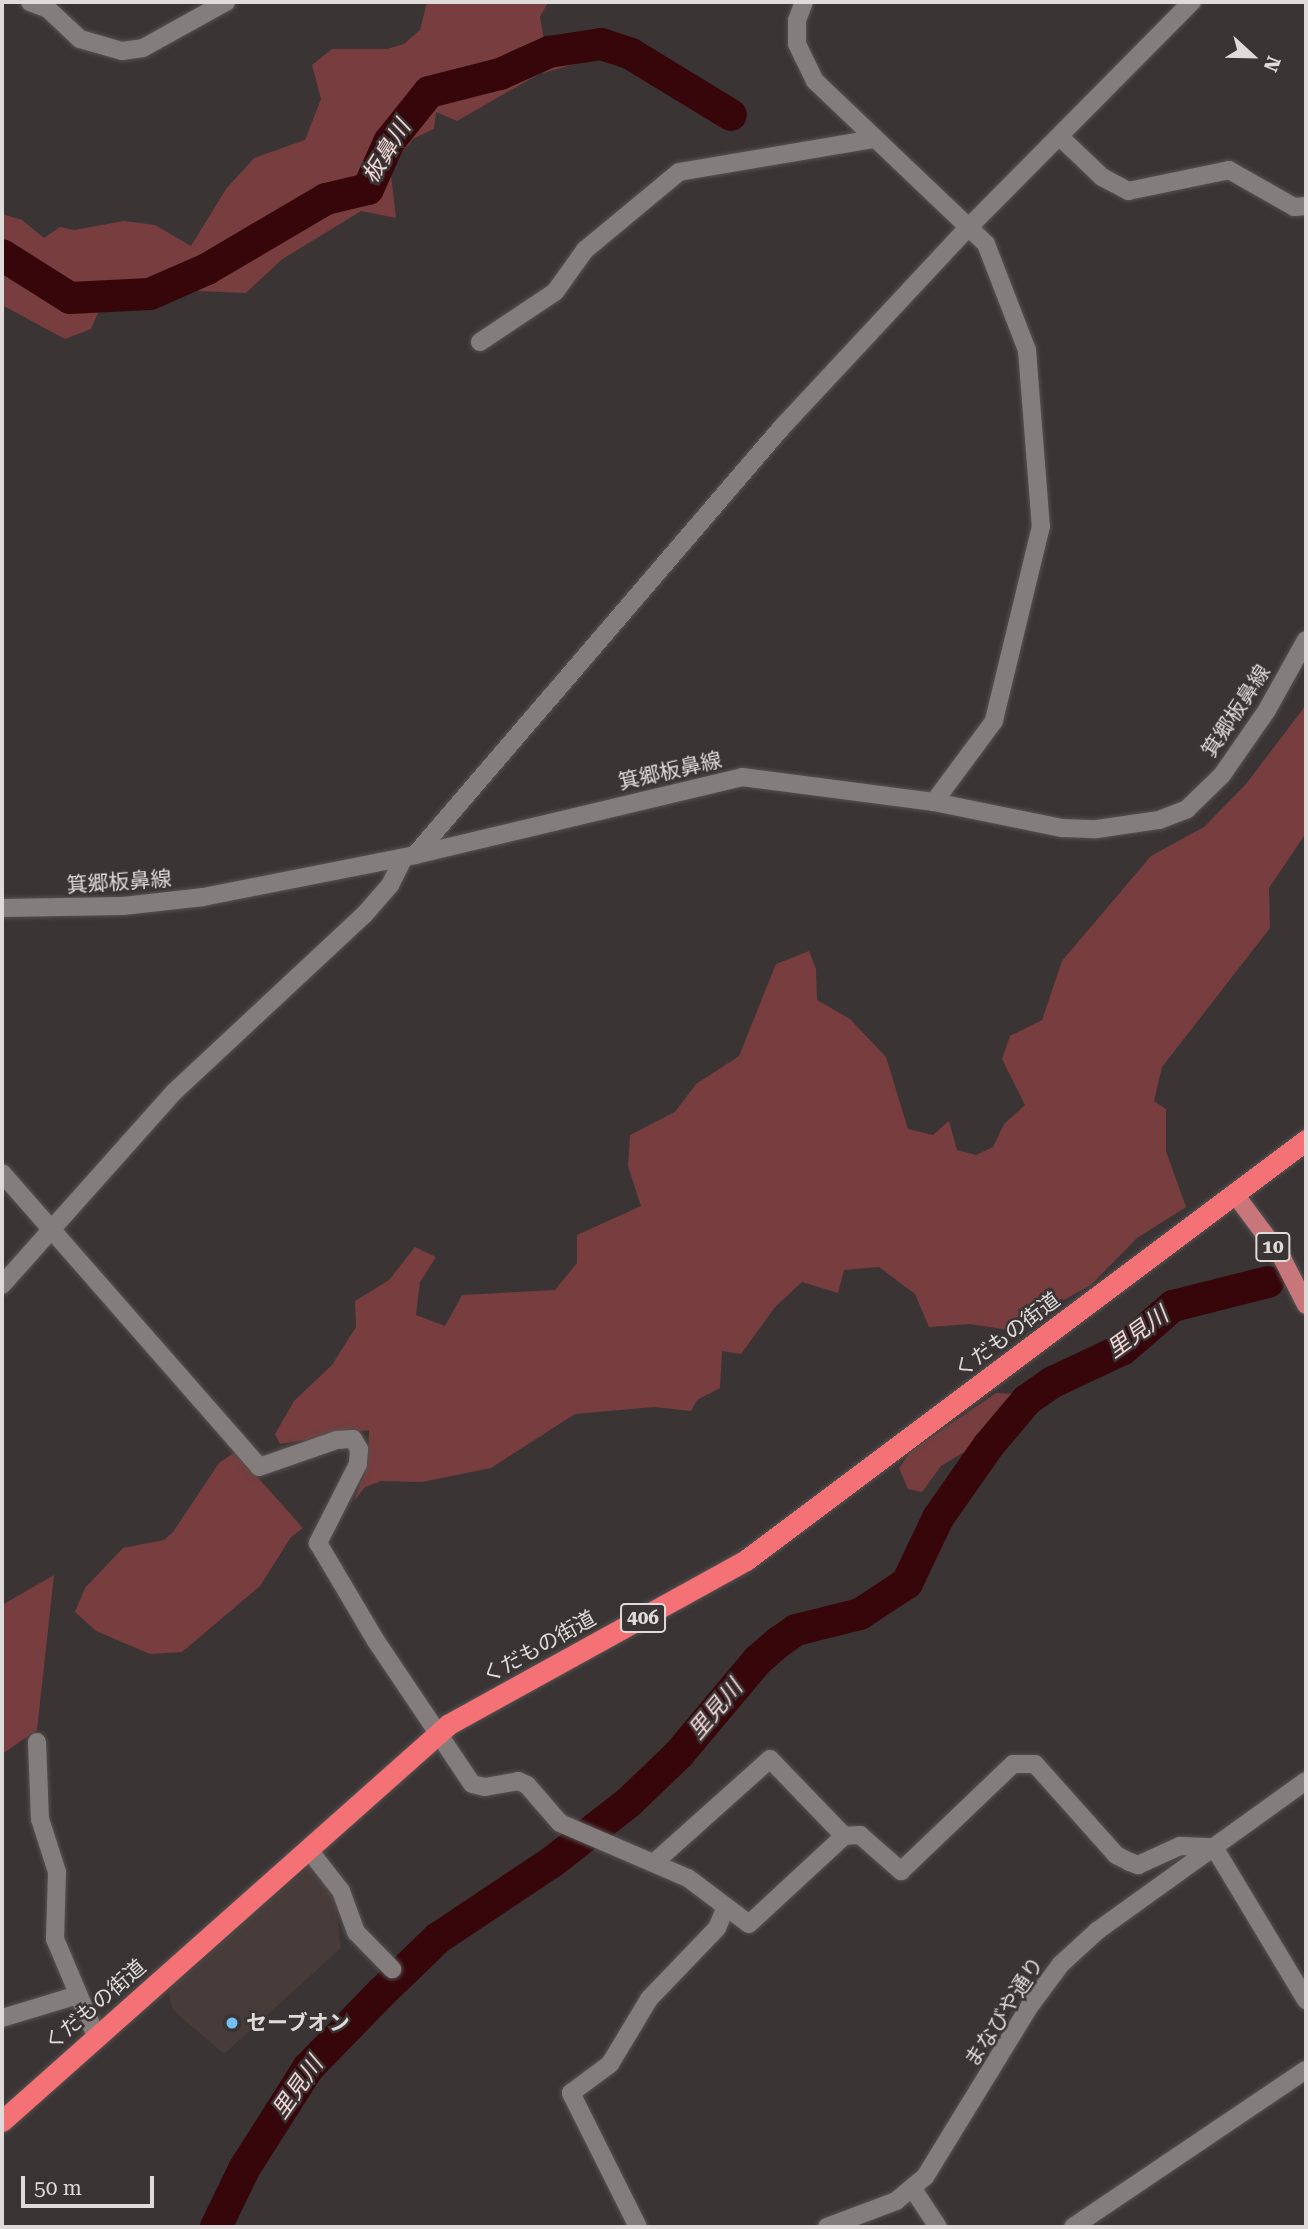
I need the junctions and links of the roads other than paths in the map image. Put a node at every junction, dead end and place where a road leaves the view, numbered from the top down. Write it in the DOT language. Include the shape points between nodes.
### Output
graph roads {
  1 [pos="30,2"];
  2 [pos="226,2"];
  3 [pos="804,2"];
  4 [pos="1192,2"];
  5 [pos="1060,137"];
  6 [pos="874,139"];
  7 [pos="1306,206"];
  8 [pos="967,229"];
  9 [pos="480,342"];
  10 [pos="1306,640"];
  11 [pos="934,802"];
  12 [pos="410,856"];
  13 [pos="2,908"];
  14 [pos="1306,1140"];
  15 [pos="2,1172"];
  16 [pos="1234,1193"];
  17 [pos="54,1230"];
  18 [pos="2,1284"];
  19 [pos="1306,1305"];
  20 [pos="438,1734"];
  21 [pos="37,1742"];
  22 [pos="1306,1781"];
  23 [pos="844,1836"];
  24 [pos="1214,1847"];
  25 [pos="309,1850"];
  26 [pos="656,1861"];
  27 [pos="725,1909"];
  28 [pos="392,1969"];
  29 [pos="78,1995"];
  30 [pos="1306,2000"];
  31 [pos="2,2018"];
  32 [pos="96,2036"];
  33 [pos="1306,2070"];
  34 [pos="2,2120"];
  35 [pos="914,2189"];
  36 [pos="638,2227"];
  37 [pos="827,2227"];
  38 [pos="938,2227"];
  39 [pos="1073,2227"];
  1 -- 2 [label="street" via="48,9 80,39 133,51"];
  3 -- 6 [label="street" via="796,33 801,56 815,81"];
  4 -- 5 [label="street"];
  5 -- 7 [label="street" via="1102,177 1128,191 1229,170 1294,207"];
  5 -- 8 [label="street"];
  6 -- 8 [label="street"];
  6 -- 9 [label="street" via="679,172 585,250 555,292"];
  8 -- 11 [label="street" via="986,244 1027,350 1043,512 994,721"];
  8 -- 12 [label="street" via="783,426"];
  10 -- 11 [label="street, 箕郷板鼻線" via="1243,746 1187,809 1159,820 1097,829 1062,828"];
  11 -- 12 [label="street, 箕郷板鼻線" via="743,777"];
  12 -- 13 [label="street, 箕郷板鼻線" via="203,897 97,907"];
  12 -- 17 [label="street" via="365,915 174,1092"];
  14 -- 16 [label="highway, くだもの街道 / 406"];
  15 -- 17 [label="street"];
  16 -- 19 [label="main road, 10" via="1281,1256"];
  16 -- 20 [label="highway, くだもの街道 / 406" via="746,1560"];
  17 -- 18 [label="street"];
  17 -- 20 [label="street" via="259,1467 337,1440 353,1439 359,1449 358,1464 318,1543"];
  20 -- 25 [label="highway, くだもの街道 / 406"];
  20 -- 26 [label="street" via="472,1784 485,1787 517,1781 527,1785 551,1816 569,1828"];
  21 -- 29 [label="street" via="40,1819 57,1872 55,1939"];
  22 -- 24 [label="street, まなびや通り"];
  23 -- 24 [label="street" via="860,1835 901,1871 1013,1764 1023,1763 1035,1764 1116,1855 1130,1862 1138,1865 1180,1846"];
  23 -- 26 [label="street" via="770,1759"];
  23 -- 27 [label="street" via="748,1924"];
  24 -- 30 [label="street"];
  24 -- 35 [label="street, まなびや通り" via="1097,1931 1061,1964 1029,2007 942,2155"];
  25 -- 28 [label="street" via="341,1891 356,1932"];
  25 -- 32 [label="highway, くだもの街道 / 406"];
  26 -- 27 [label="street" via="703,1886"];
  27 -- 36 [label="street" via="717,1928 649,1999 610,2064 571,2093"];
  29 -- 31 [label="street"];
  29 -- 32 [label="street"];
  32 -- 34 [label="highway, くだもの街道 / 406"];
  33 -- 39 [label="street"];
  35 -- 37 [label="street, まなびや通り" via="896,2201"];
  35 -- 38 [label="street"];
}
